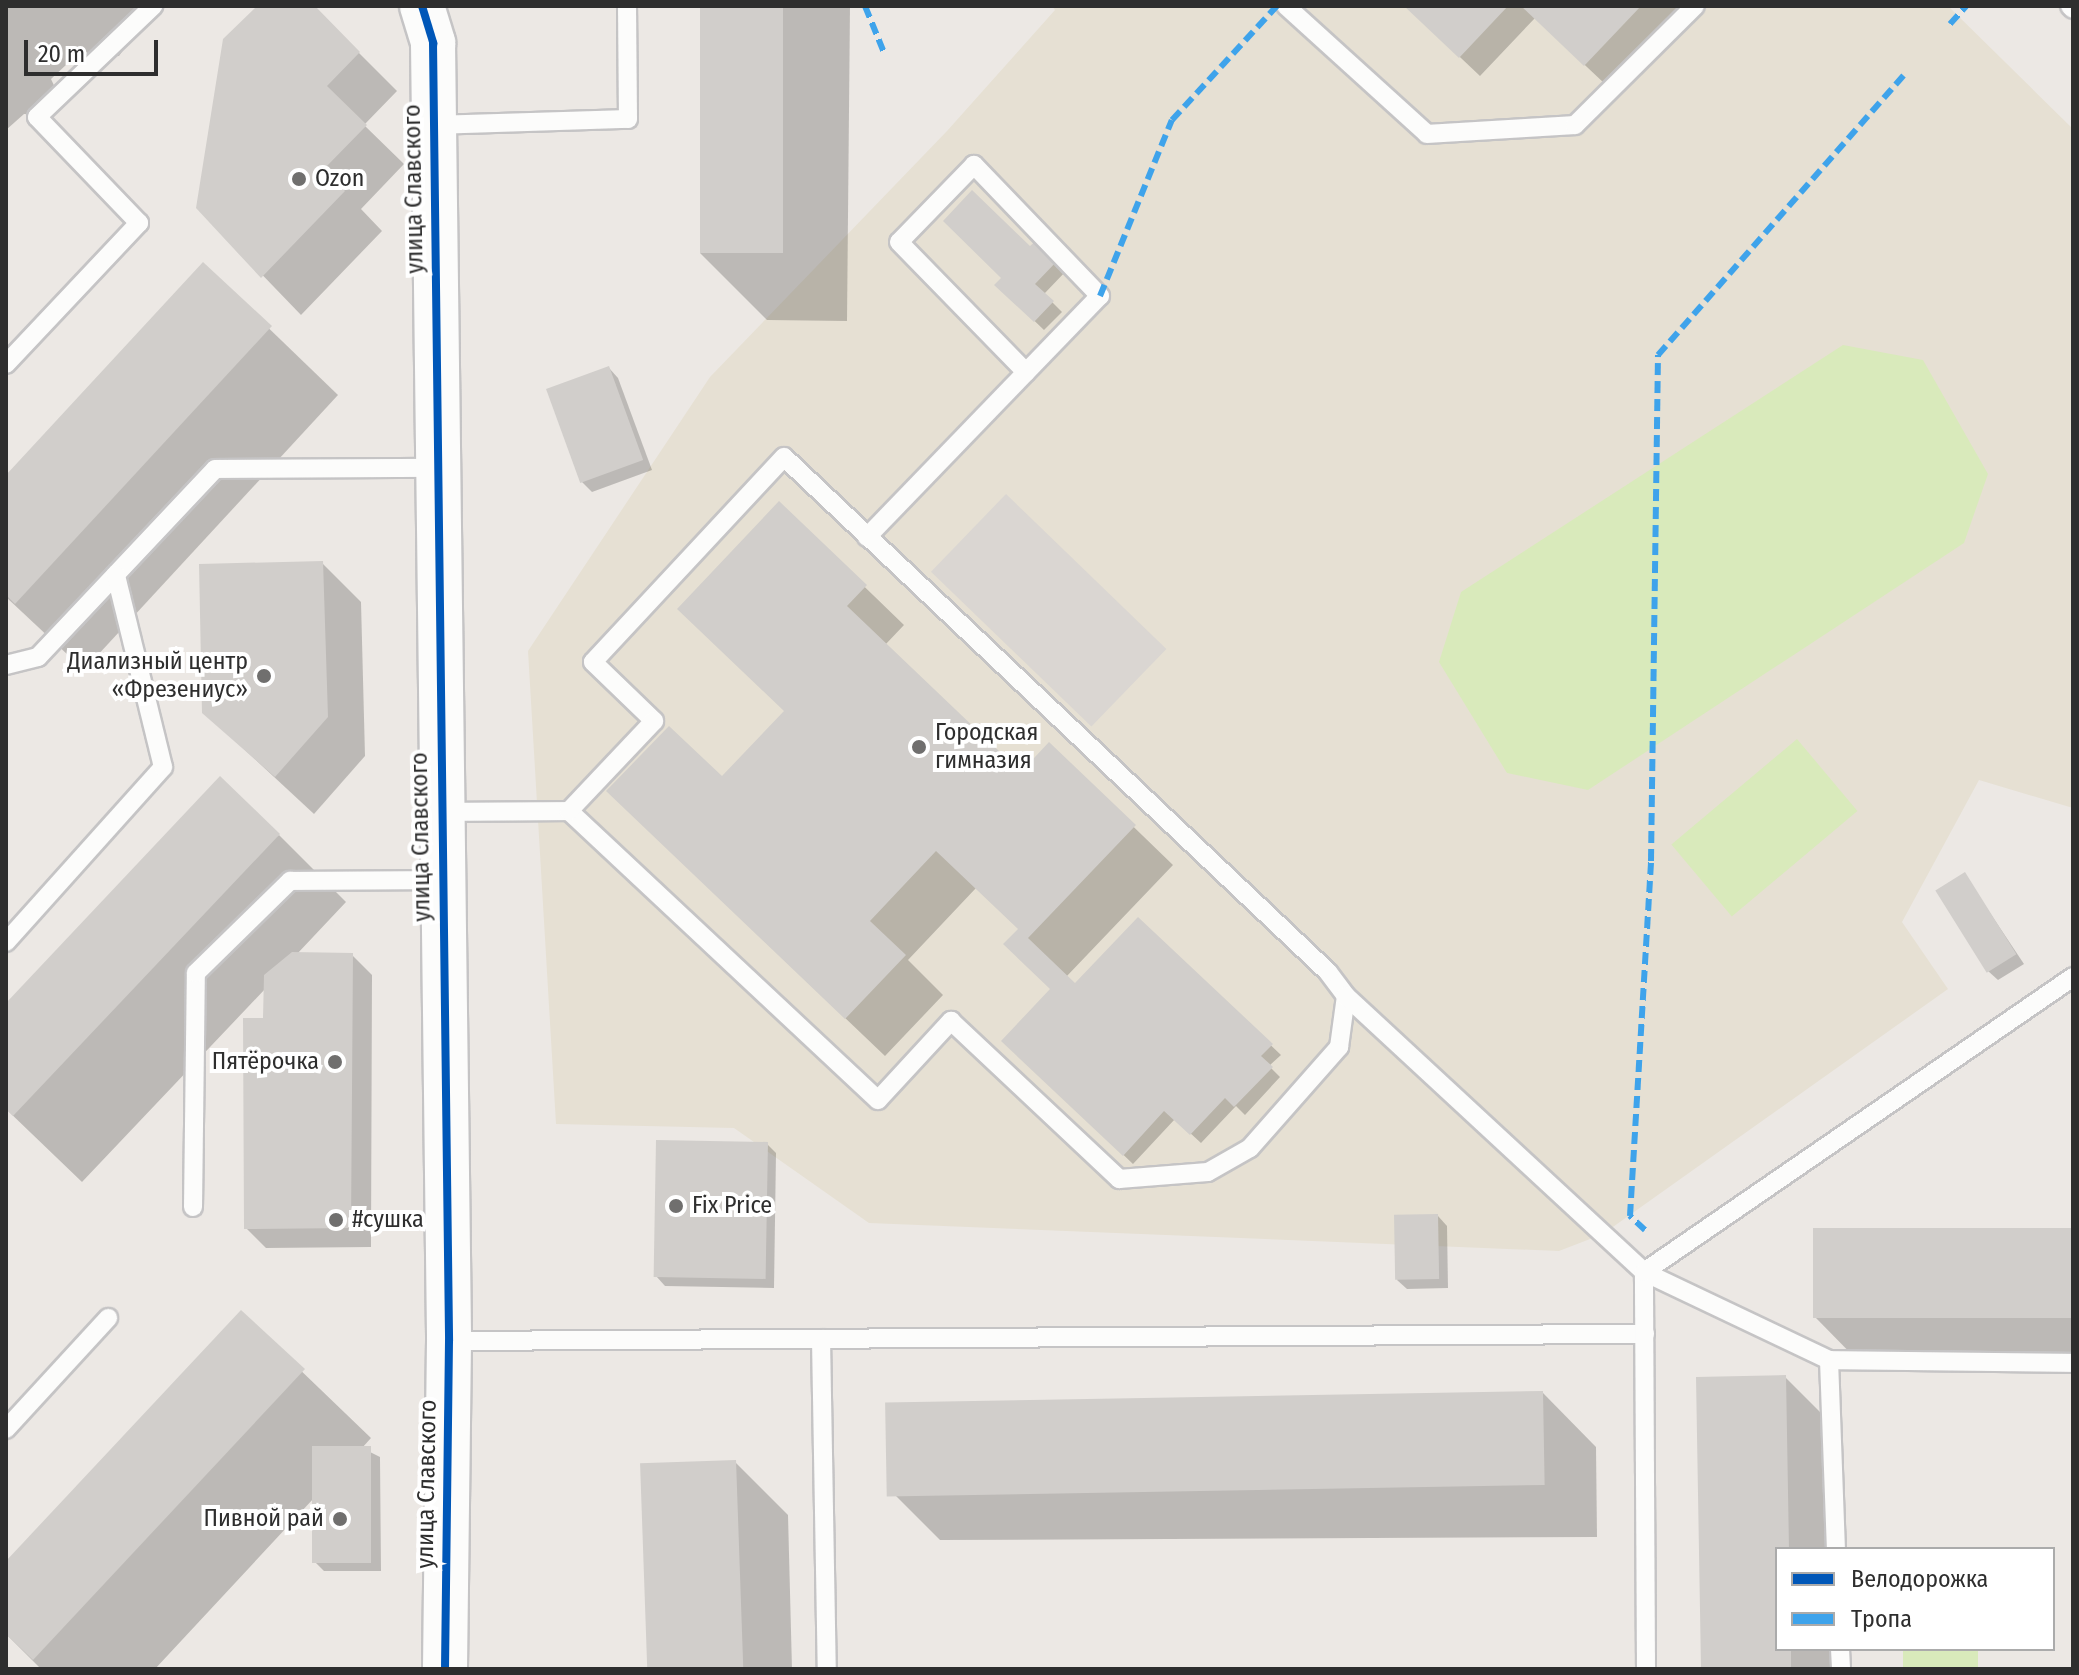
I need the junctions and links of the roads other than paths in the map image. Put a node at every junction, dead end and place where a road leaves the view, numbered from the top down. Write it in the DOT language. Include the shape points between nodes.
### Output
graph roads {
  1 [pos="153,6"];
  2 [pos="422,6"];
  3 [pos="627,6"];
  4 [pos="1286,6"];
  5 [pos="1695,6"];
  6 [pos="434,125"];
  7 [pos="6,364"];
  8 [pos="1026,372"];
  9 [pos="437,468"];
  10 [pos="867,537"];
  11 [pos="116,575"];
  12 [pos="6,665"];
  13 [pos="569,811"];
  14 [pos="441,812"];
  15 [pos="442,880"];
  16 [pos="6,942"];
  17 [pos="2073,977"];
  18 [pos="1346,996"];
  19 [pos="193,1207"];
  20 [pos="1644,1272"];
  21 [pos="108,1318"];
  22 [pos="1645,1334"];
  23 [pos="821,1339"];
  24 [pos="449,1341"];
  25 [pos="1829,1360"];
  26 [pos="2073,1363"];
  27 [pos="6,1429"];
  28 [pos="1836,1547"];
  29 [pos="445,1669"];
  30 [pos="827,1669"];
  31 [pos="1646,1669"];
  1 -- 7 [label="lane" via="37,117 139,223"];
  2 -- 6 [label="street, улица Славского" via="433,43"];
  3 -- 6 [label="lane" via="628,119"];
  4 -- 5 [label="lane" via="1427,134 1575,125"];
  6 -- 9 [label="street, улица Славского"];
  8 -- 8 [label="lane" via="1100,296 974,165 899,242"];
  8 -- 10 [label="lane"];
  9 -- 11 [label="lane" via="215,469"];
  9 -- 14 [label="street, улица Славского"];
  10 -- 13 [label="lane" via="784,457 593,662 654,721"];
  10 -- 18 [label="lane" via="1328,972"];
  11 -- 12 [label="lane" via="38,657"];
  11 -- 16 [label="lane" via="163,767"];
  13 -- 14 [label="lane"];
  13 -- 18 [label="lane" via="878,1100 951,1021 1119,1179 1208,1172 1250,1148 1339,1047"];
  14 -- 15 [label="street, улица Славского"];
  15 -- 19 [label="lane" via="290,881 196,973"];
  15 -- 24 [label="street, улица Славского"];
  17 -- 20 [label="lane"];
  18 -- 20 [label="lane"];
  20 -- 22 [label="lane"];
  20 -- 25 [label="lane"];
  21 -- 27 [label="lane"];
  22 -- 23 [label="lane"];
  22 -- 31 [label="lane"];
  23 -- 24 [label="lane"];
  23 -- 30 [label="lane"];
  24 -- 29 [label="street, улица Славского"];
  25 -- 26 [label="lane"];
  25 -- 28 [label="lane"];
}
